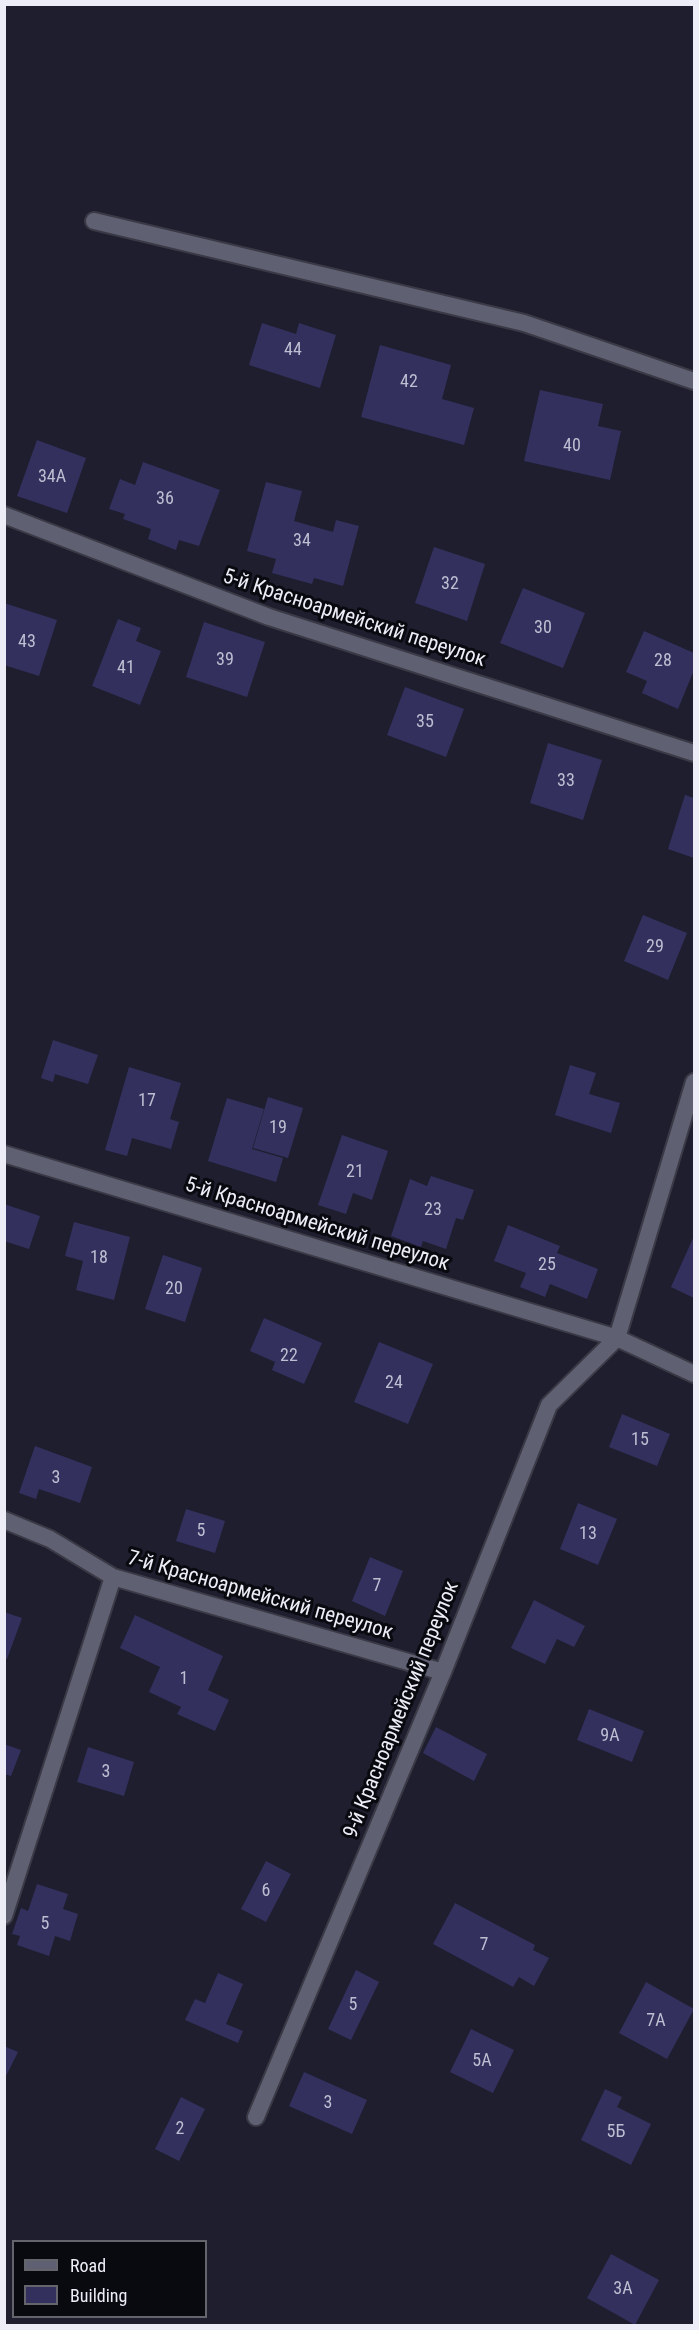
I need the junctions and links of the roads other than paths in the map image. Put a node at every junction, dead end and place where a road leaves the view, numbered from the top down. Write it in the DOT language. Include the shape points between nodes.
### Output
graph roads {
  1 [pos="94,221"];
  2 [pos="694,381"];
  3 [pos="4,515"];
  4 [pos="694,753"];
  5 [pos="694,1082"];
  6 [pos="4,1154"];
  7 [pos="617,1338"];
  8 [pos="694,1374"];
  9 [pos="4,1520"];
  10 [pos="113,1577"];
  11 [pos="443,1672"];
  12 [pos="4,1916"];
  13 [pos="256,2117"];
  1 -- 2 [label="street" via="524,323"];
  3 -- 4 [label="street, 5-й Красноармейский переулок" via="269,617"];
  5 -- 7 [label="street"];
  6 -- 7 [label="street, 5-й Красноармейский переулок"];
  7 -- 8 [label="street, 5-й Красноармейский переулок"];
  7 -- 11 [label="street, 9-й Красноармейский переулок" via="549,1406"];
  9 -- 10 [label="street, 7-й Красноармейский переулок" via="50,1539"];
  10 -- 11 [label="street, 7-й Красноармейский переулок"];
  10 -- 12 [label="street"];
  11 -- 13 [label="street, 9-й Красноармейский переулок"];
}
